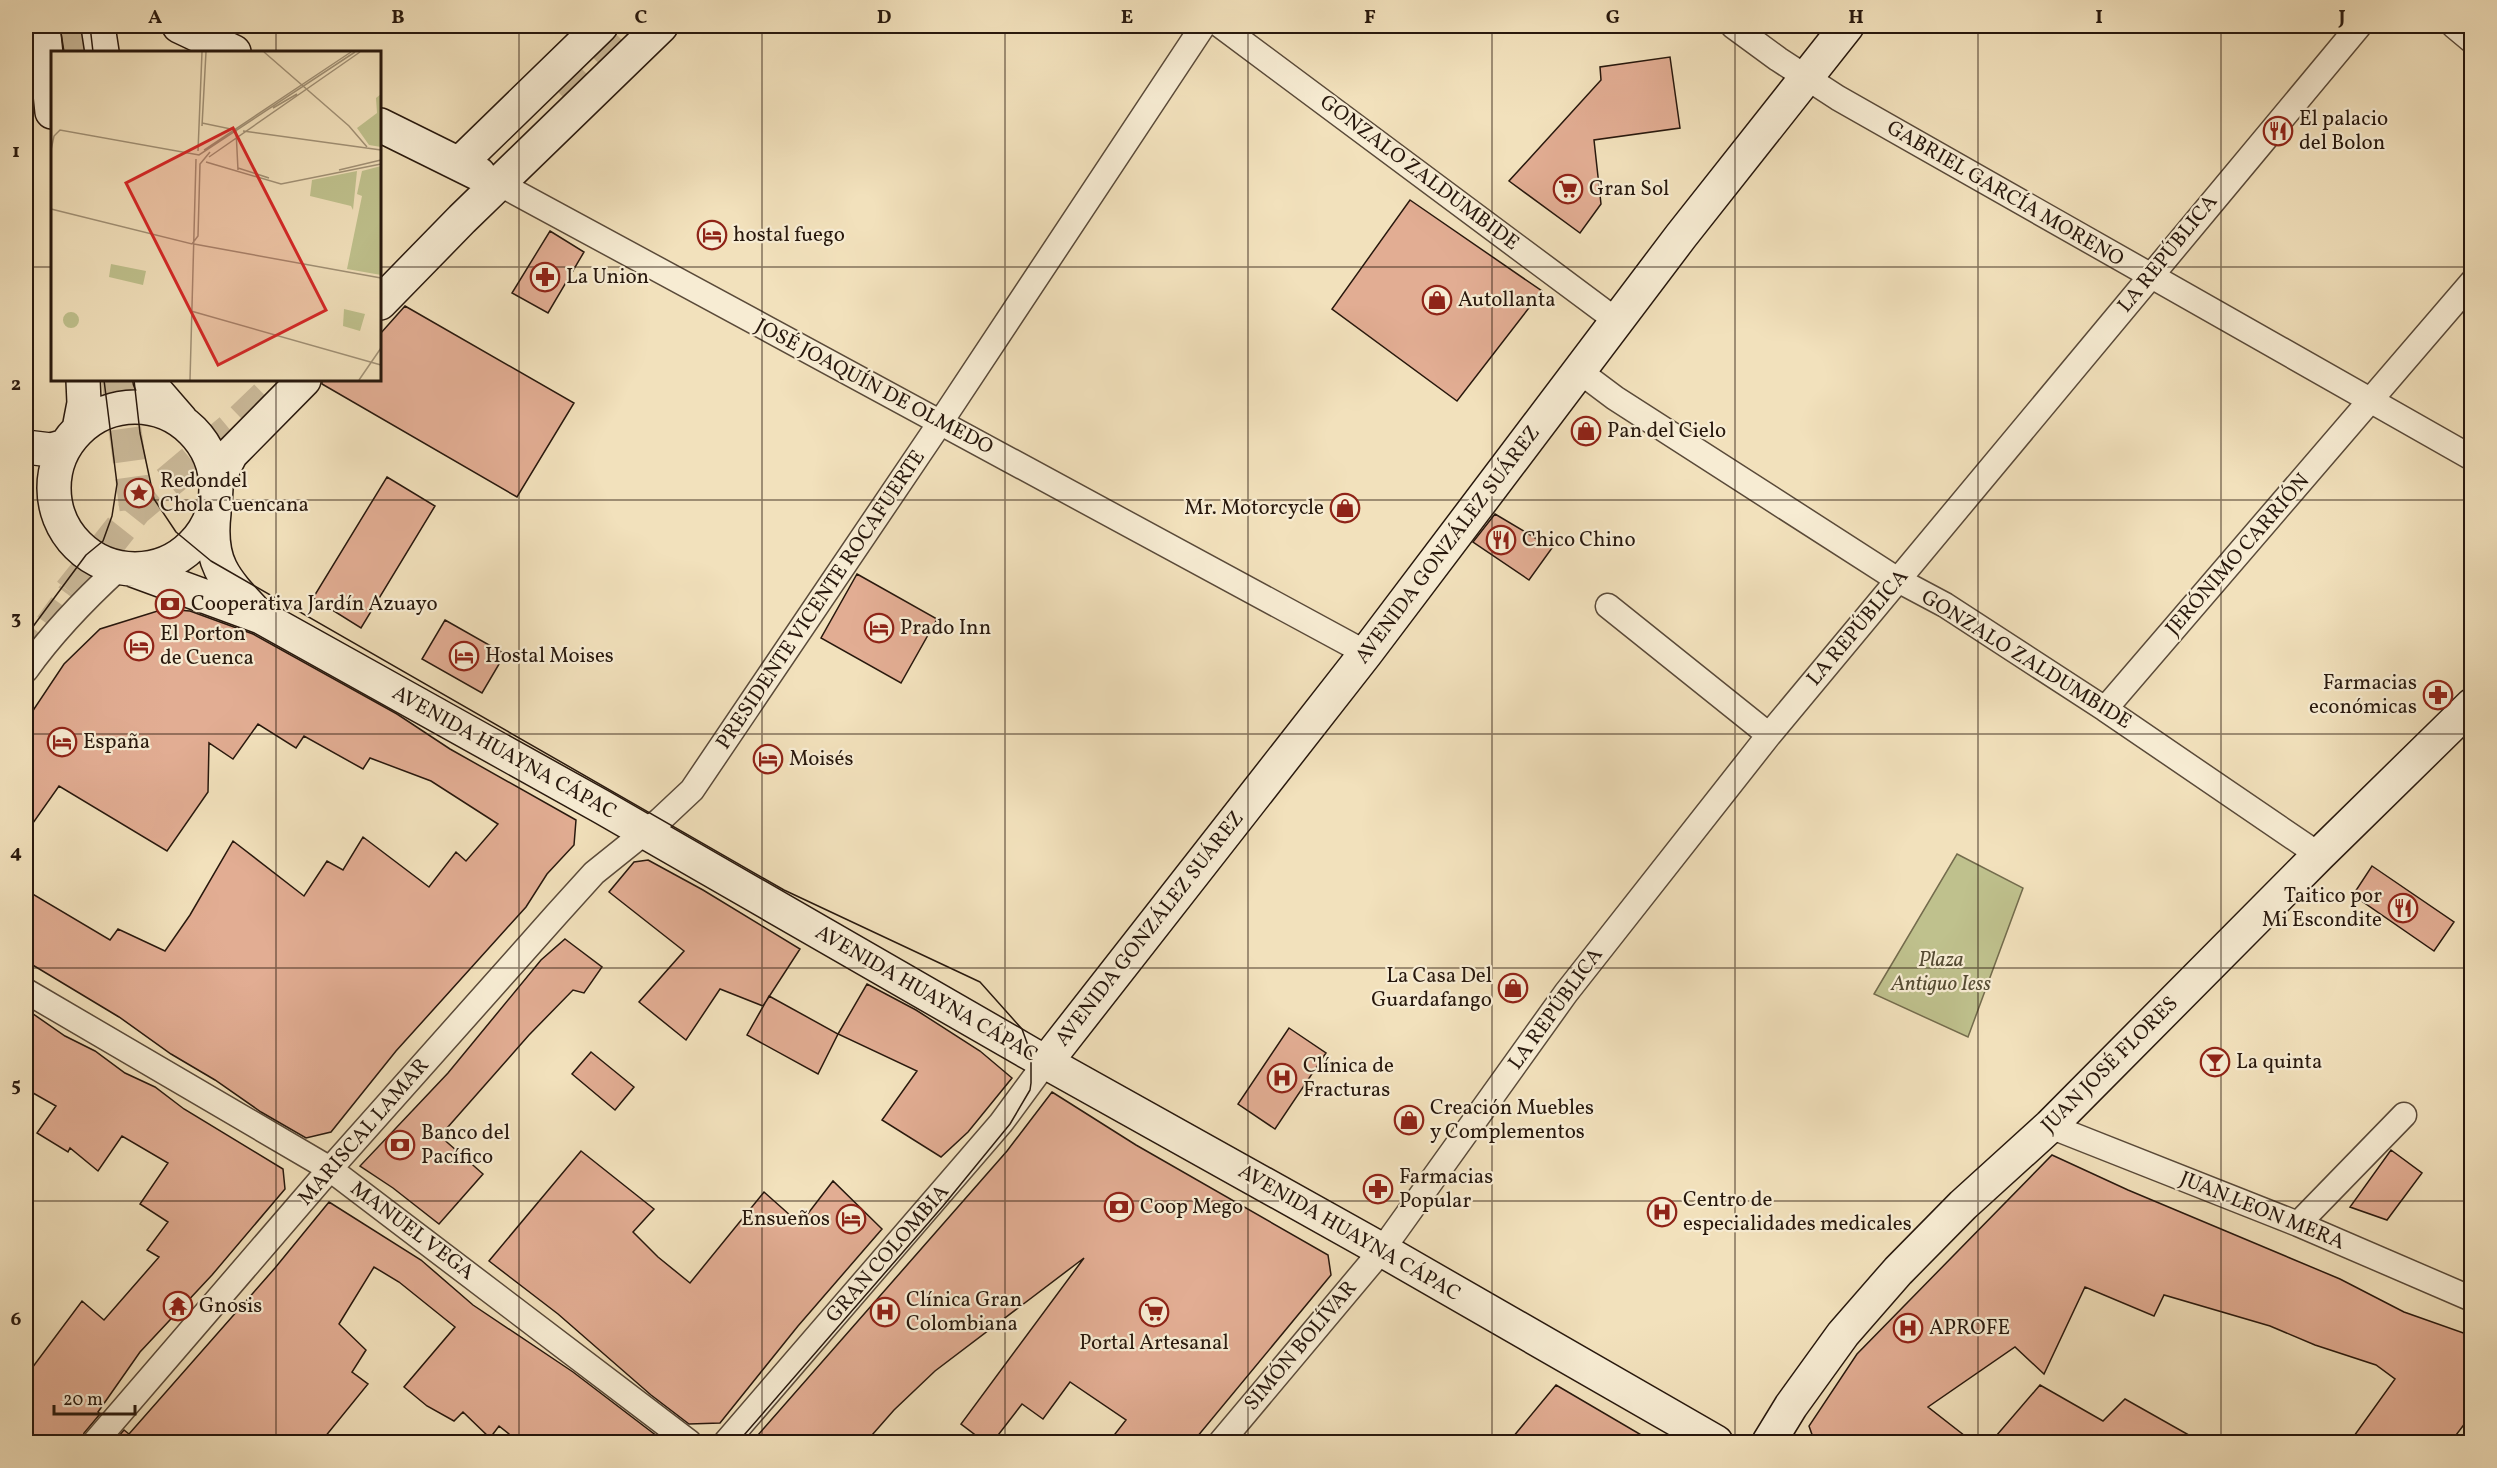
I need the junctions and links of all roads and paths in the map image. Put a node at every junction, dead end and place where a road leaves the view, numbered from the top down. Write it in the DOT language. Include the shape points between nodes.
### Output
graph roads {
  1 [pos="43,26"];
  2 [pos="98,26"];
  3 [pos="179,26"];
  4 [pos="601,26"];
  5 [pos="661,26"];
  6 [pos="1203,26"];
  7 [pos="1221,26"];
  8 [pos="1733,26"];
  9 [pos="1847,26"];
  10 [pos="2359,26"];
  11 [pos="2454,26"];
  12 [pos="2472,41"];
  13 [pos="102,51"];
  14 [pos="232,51"];
  15 [pos="1805,77"];
  16 [pos="51,102"];
  17 [pos="381,125"];
  18 [pos="459,164"];
  19 [pos="500,184"];
  20 [pos="2149,276"];
  21 [pos="2472,282"];
  22 [pos="381,302"];
  23 [pos="1617,321"];
  24 [pos="1579,371"];
  25 [pos="83,381"];
  26 [pos="150,381"];
  27 [pos="303,381"];
  28 [pos="2371,400"];
  29 [pos="182,421"];
  30 [pos="940,423"];
  31 [pos="72,437"];
  32 [pos="26,447"];
  33 [pos="2472,458"];
  34 [pos="26,482"];
  35 [pos="216,493"];
  36 [pos="57,511"];
  37 [pos="126,569"];
  38 [pos="1898,580"];
  39 [pos="1608,606"];
  40 [pos="261,617"];
  41 [pos="1366,653"];
  42 [pos="26,670"];
  43 [pos="2472,705"];
  44 [pos="2105,709"];
  45 [pos="1769,735"];
  46 [pos="644,832"];
  47 [pos="2319,855"];
  48 [pos="26,991"];
  49 [pos="1046,1062"];
  50 [pos="2404,1115"];
  51 [pos="2050,1126"];
  52 [pos="330,1169"];
  53 [pos="2298,1224"];
  54 [pos="1382,1250"];
  55 [pos="2472,1299"];
  56 [pos="95,1443"];
  57 [pos="689,1443"];
  58 [pos="726,1443"];
  59 [pos="1221,1443"];
  60 [pos="1716,1443"];
  61 [pos="1769,1443"];
  1 -- 16 [label="main road"];
  2 -- 13 [label="main road"];
  3 -- 14 [label="main road"];
  4 -- 18 [label="main road"];
  5 -- 19 [label="main road"];
  6 -- 30 [label="street, PRESIDENTE VICENTE ROCAFUERTE"];
  7 -- 23 [label="street, GONZALO ZALDUMBIDE"];
  8 -- 15 [label="street, GABRIEL GARCÍA MORENO"];
  9 -- 15 [label="main road, AVENIDA GONZÁLEZ SUÁREZ"];
  10 -- 20 [label="street, LA REPÚBLICA"];
  11 -- 12 [label="street"];
  15 -- 20 [label="street, GABRIEL GARCÍA MORENO"];
  15 -- 23 [label="main road, AVENIDA GONZÁLEZ SUÁREZ"];
  17 -- 18 [label="main road, JOSÉ JOAQUÍN DE OLMEDO"];
  18 -- 19 [label="main road, JOSÉ JOAQUÍN DE OLMEDO"];
  19 -- 22 [label="main road"];
  19 -- 30 [label="street, JOSÉ JOAQUÍN DE OLMEDO"];
  20 -- 28 [label="street, GABRIEL GARCÍA MORENO"];
  20 -- 38 [label="street, LA REPÚBLICA"];
  21 -- 28 [label="street, JERÓNIMO CARRIÓN"];
  23 -- 24 [label="main road, AVENIDA GONZÁLEZ SUÁREZ"];
  24 -- 38 [label="street, GONZALO ZALDUMBIDE"];
  24 -- 41 [label="main road, AVENIDA GONZÁLEZ SUÁREZ"];
  25 -- 31 [label="main road" via="84,403"];
  26 -- 29 [label="main road"];
  27 -- 35 [label="main road" via="231,454"];
  28 -- 33 [label="street, GABRIEL GARCÍA MORENO"];
  28 -- 44 [label="street, JERÓNIMO CARRIÓN"];
  29 -- 31 [label="main road" via="163,411 118,408 97,416"];
  29 -- 35 [label="main road" via="208,451"];
  30 -- 41 [label="street, JOSÉ JOAQUÍN DE OLMEDO"];
  30 -- 46 [label="street, PRESIDENTE VICENTE ROCAFUERTE" via="692,790"];
  31 -- 32 [label="main road" via="51,450"];
  31 -- 36 [label="main road" via="56,467 53,490"];
  34 -- 36 [label="main road"];
  35 -- 37 [label="main road" via="209,521 186,552 152,568"];
  35 -- 40 [label="main road" via="214,556 232,587"];
  36 -- 37 [label="main road" via="66,533 86,555"];
  37 -- 40 [label="main road"];
  37 -- 42 [label="street" via="82,602"];
  38 -- 44 [label="street, GONZALO ZALDUMBIDE" via="1945,605"];
  38 -- 45 [label="street, LA REPÚBLICA"];
  39 -- 45 [label="street"];
  40 -- 46 [label="main road, AVENIDA HUAYNA CÁPAC"];
  41 -- 49 [label="main road, AVENIDA GONZÁLEZ SUÁREZ"];
  43 -- 47 [label="main road, JUAN JOSÉ FLORES"];
  44 -- 47 [label="street, GONZALO ZALDUMBIDE"];
  45 -- 54 [label="street, LA REPÚBLICA" via="1566,993"];
  46 -- 49 [label="main road, AVENIDA HUAYNA CÁPAC"];
  46 -- 52 [label="street, MARISCAL LAMAR" via="587,881"];
  47 -- 51 [label="main road, JUAN JOSÉ FLORES"];
  48 -- 52 [label="street, MANUEL VEGA"];
  49 -- 54 [label="main road, AVENIDA HUAYNA CÁPAC"];
  49 -- 58 [label="street, GRAN COLOMBIA" via="1001,1123"];
  50 -- 53 [label="street"];
  51 -- 53 [label="street, JUAN LEON MERA"];
  51 -- 61 [label="main road, JUAN JOSÉ FLORES" via="1963,1204 1898,1271 1843,1334"];
  52 -- 56 [label="street, MARISCAL LAMAR"];
  52 -- 57 [label="street, MANUEL VEGA"];
  53 -- 55 [label="street, JUAN LEON MERA"];
  54 -- 59 [label="street, SIMÓN BOLÍVAR"];
  54 -- 60 [label="main road, AVENIDA HUAYNA CÁPAC"];
}
